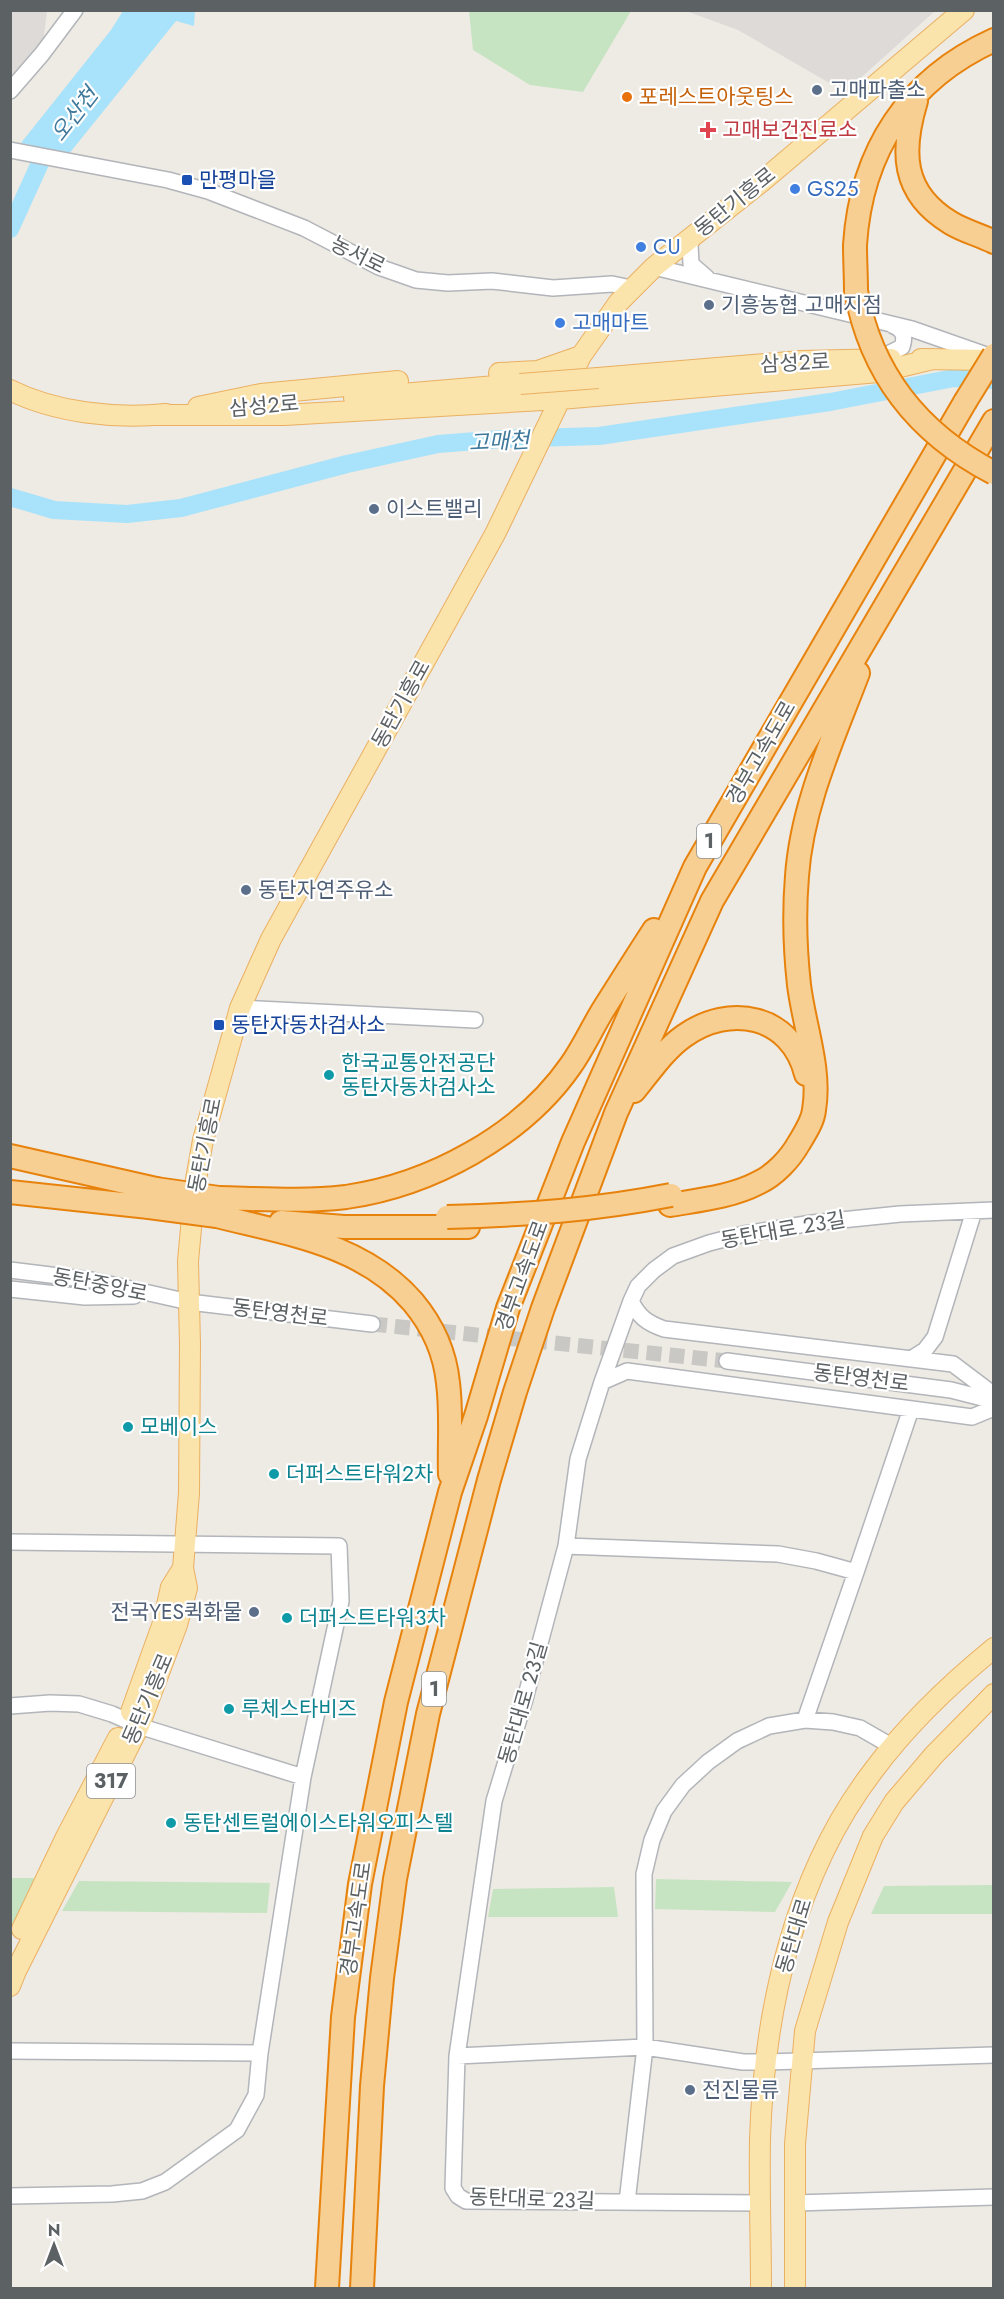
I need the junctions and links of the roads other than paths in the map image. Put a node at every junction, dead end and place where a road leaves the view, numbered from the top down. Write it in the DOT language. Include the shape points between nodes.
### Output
graph roads {
  1 [pos="75,10"];
  2 [pos="964,10"];
  3 [pos="989,41"];
  4 [pos="10,91"];
  5 [pos="919,91"];
  6 [pos="10,150"];
  7 [pos="694,235"];
  8 [pos="993,242"];
  9 [pos="654,267"];
  10 [pos="710,280"];
  11 [pos="631,288"];
  12 [pos="889,323"];
  13 [pos="581,356"];
  14 [pos="880,358"];
  15 [pos="993,358"];
  16 [pos="933,359"];
  17 [pos="10,390"];
  18 [pos="557,405"];
  19 [pos="155,415"];
  20 [pos="993,421"];
  21 [pos="993,473"];
  22 [pos="882,611"];
  23 [pos="694,867"];
  24 [pos="240,1008"];
  25 [pos="475,1020"];
  26 [pos="616,1113"];
  27 [pos="10,1156"];
  28 [pos="10,1192"];
  29 [pos="153,1198"];
  30 [pos="671,1200"];
  31 [pos="218,1207"];
  32 [pos="993,1210"];
  33 [pos="974,1211"];
  34 [pos="10,1270"];
  35 [pos="10,1289"];
  36 [pos="155,1295"];
  37 [pos="631,1301"];
  38 [pos="189,1302"];
  39 [pos="372,1324"];
  40 [pos="935,1337"];
  41 [pos="911,1359"];
  42 [pos="727,1361"];
  43 [pos="952,1364"];
  44 [pos="602,1382"];
  45 [pos="993,1395"];
  46 [pos="993,1401"];
  47 [pos="993,1408"];
  48 [pos="910,1410"];
  49 [pos="450,1492"];
  50 [pos="10,1542"];
  51 [pos="185,1543"];
  52 [pos="566,1546"];
  53 [pos="856,1572"];
  54 [pos="993,1648"];
  55 [pos="993,1694"];
  56 [pos="10,1706"];
  57 [pos="805,1720"];
  58 [pos="133,1724"];
  59 [pos="892,1747"];
  60 [pos="303,1778"];
  61 [pos="10,1953"];
  62 [pos="10,1986"];
  63 [pos="645,2047"];
  64 [pos="10,2051"];
  65 [pos="260,2053"];
  66 [pos="993,2055"];
  67 [pos="457,2056"];
  68 [pos="802,2061"];
  69 [pos="766,2062"];
  70 [pos="10,2196"];
  71 [pos="993,2197"];
  72 [pos="627,2202"];
  73 [pos="761,2203"];
  74 [pos="795,2203"];
  75 [pos="327,2289"];
  76 [pos="362,2289"];
  77 [pos="761,2289"];
  78 [pos="795,2289"];
  1 -- 4 [label="street"];
  2 -- 7 [label="main road, 동탄기흥로 / 317"];
  3 -- 5 [label="highway" via="948,65"];
  5 -- 8 [label="highway" via="907,130 906,154 920,195 953,224"];
  5 -- 21 [label="highway, bridge" via="884,137 869,171 855,246 856,291 874,352 909,409 939,437"];
  6 -- 11 [label="street, 농서로" via="208,191 304,228 379,267 416,280 492,281 553,288 612,284"];
  7 -- 9 [label="main road, 동탄기흥로 / 317"];
  7 -- 10 [label="street" via="690,244 691,264"];
  9 -- 10 [label="street"];
  9 -- 11 [label="main road, 동탄기흥로 / 317"];
  10 -- 12 [label="street"];
  11 -- 13 [label="main road, 동탄기흥로 / 317"];
  12 -- 14 [label="street" via="900,329 904,340 902,347"];
  12 -- 15 [label="street"];
  13 -- 18 [label="main road, 동탄기흥로 / 317"];
  13 -- 19 [label="main road" via="538,371 261,394"];
  14 -- 16 [label="main road, 삼성2로"];
  14 -- 19 [label="main road, 삼성2로, bridge" via="801,361"];
  15 -- 16 [label="main road, 삼성2로"];
  15 -- 23 [label="highway, 경부고속도로 / 1, bridge"];
  16 -- 18 [label="main road" via="879,372"];
  17 -- 19 [label="main road, 삼성2로" via="96,413"];
  18 -- 19 [label="main road" via="284,415"];
  18 -- 24 [label="main road, 동탄기흥로 / 317" via="495,534 271,939"];
  20 -- 22 [label="highway, 경부고속도로 / 1"];
  22 -- 26 [label="highway, 경부고속도로 / 1" via="719,888"];
  22 -- 30 [label="highway" via="802,829 796,950 816,1088 814,1112 793,1153 759,1183 732,1194"];
  23 -- 31 [label="highway" via="571,1065 509,1130 442,1167 397,1186 346,1197"];
  23 -- 49 [label="highway, 경부고속도로 / 1" via="568,1153 508,1308"];
  24 -- 25 [label="street"];
  24 -- 38 [label="main road, 동탄기흥로 / 317" via="203,1140 195,1185 188,1261"];
  26 -- 30 [label="highway" via="669,1050 711,1021 753,1019 773,1027 791,1042 803,1061 807,1101 800,1124 786,1144 750,1172"];
  26 -- 76 [label="highway, 경부고속도로 / 1" via="515,1392 428,1714 395,1879 382,1978 372,2086"];
  27 -- 29 [label="highway"];
  28 -- 29 [label="highway"];
  29 -- 31 [label="highway, bridge"];
  30 -- 31 [label="highway, bridge" via="536,1214 447,1217"];
  30 -- 31 [label="highway" via="535,1224 468,1227 344,1227"];
  31 -- 49 [label="highway" via="350,1254 390,1277 422,1312 439,1341 449,1384"];
  32 -- 33 [label="street, 동탄대로 23길"];
  33 -- 37 [label="street, 동탄대로 23길" via="823,1221 735,1236 673,1257 654,1270"];
  33 -- 40 [label="street"];
  34 -- 36 [label="street, 동탄중앙로" via="91,1280"];
  35 -- 36 [label="street" via="85,1297"];
  36 -- 38 [label="street, 동탄중앙로"];
  37 -- 41 [label="street" via="648,1323 664,1329"];
  37 -- 44 [label="street, 동탄대로 23길"];
  38 -- 39 [label="street, 동탄영천로"];
  38 -- 51 [label="main road, 동탄기흥로 / 317" via="189,1493"];
  40 -- 41 [label="street" via="926,1350"];
  40 -- 43 [label="street" via="941,1353"];
  41 -- 43 [label="street"];
  42 -- 46 [label="street, 동탄영천로" via="951,1390"];
  43 -- 45 [label="street"];
  44 -- 48 [label="street" via="627,1371"];
  44 -- 52 [label="street, 동탄대로 23길" via="578,1459"];
  47 -- 48 [label="street" via="972,1417"];
  48 -- 53 [label="street"];
  49 -- 75 [label="highway, 경부고속도로 / 1" via="396,1702 360,1884 343,2018"];
  50 -- 51 [label="street"];
  51 -- 58 [label="main road, 동탄기흥로 / 317" via="183,1568 171,1587"];
  51 -- 60 [label="street" via="339,1546 341,1601"];
  52 -- 53 [label="street" via="778,1554"];
  52 -- 67 [label="street, 동탄대로 23길" via="494,1800"];
  53 -- 57 [label="street"];
  54 -- 59 [label="main road, 동탄대로" via="955,1681"];
  55 -- 68 [label="main road, 동탄대로" via="894,1802 873,1836 820,1976 805,2031"];
  56 -- 58 [label="street" via="79,1704"];
  57 -- 59 [label="street" via="860,1728"];
  57 -- 63 [label="street" via="769,1726 737,1741 683,1785 664,1812 644,1874"];
  58 -- 60 [label="street"];
  58 -- 61 [label="main road, 동탄기흥로 / 317" via="66,1837"];
  58 -- 62 [label="main road, 동탄기흥로 / 317"];
  59 -- 69 [label="main road, 동탄대로" via="856,1795 818,1865 785,1956"];
  60 -- 65 [label="street"];
  63 -- 67 [label="street"];
  63 -- 69 [label="street"];
  63 -- 72 [label="street"];
  64 -- 65 [label="street"];
  65 -- 70 [label="street" via="256,2095 237,2130 165,2182 142,2191 112,2194"];
  66 -- 68 [label="street"];
  67 -- 72 [label="street, 동탄대로 23길" via="452,2177 458,2196 466,2201"];
  68 -- 69 [label="street"];
  68 -- 74 [label="main road, 동탄대로"];
  69 -- 73 [label="main road, 동탄대로" via="760,2138"];
  71 -- 74 [label="street"];
  72 -- 73 [label="street, 동탄대로 23길"];
  73 -- 77 [label="main road, 동탄대로"];
  74 -- 78 [label="main road, 동탄대로"];
}
